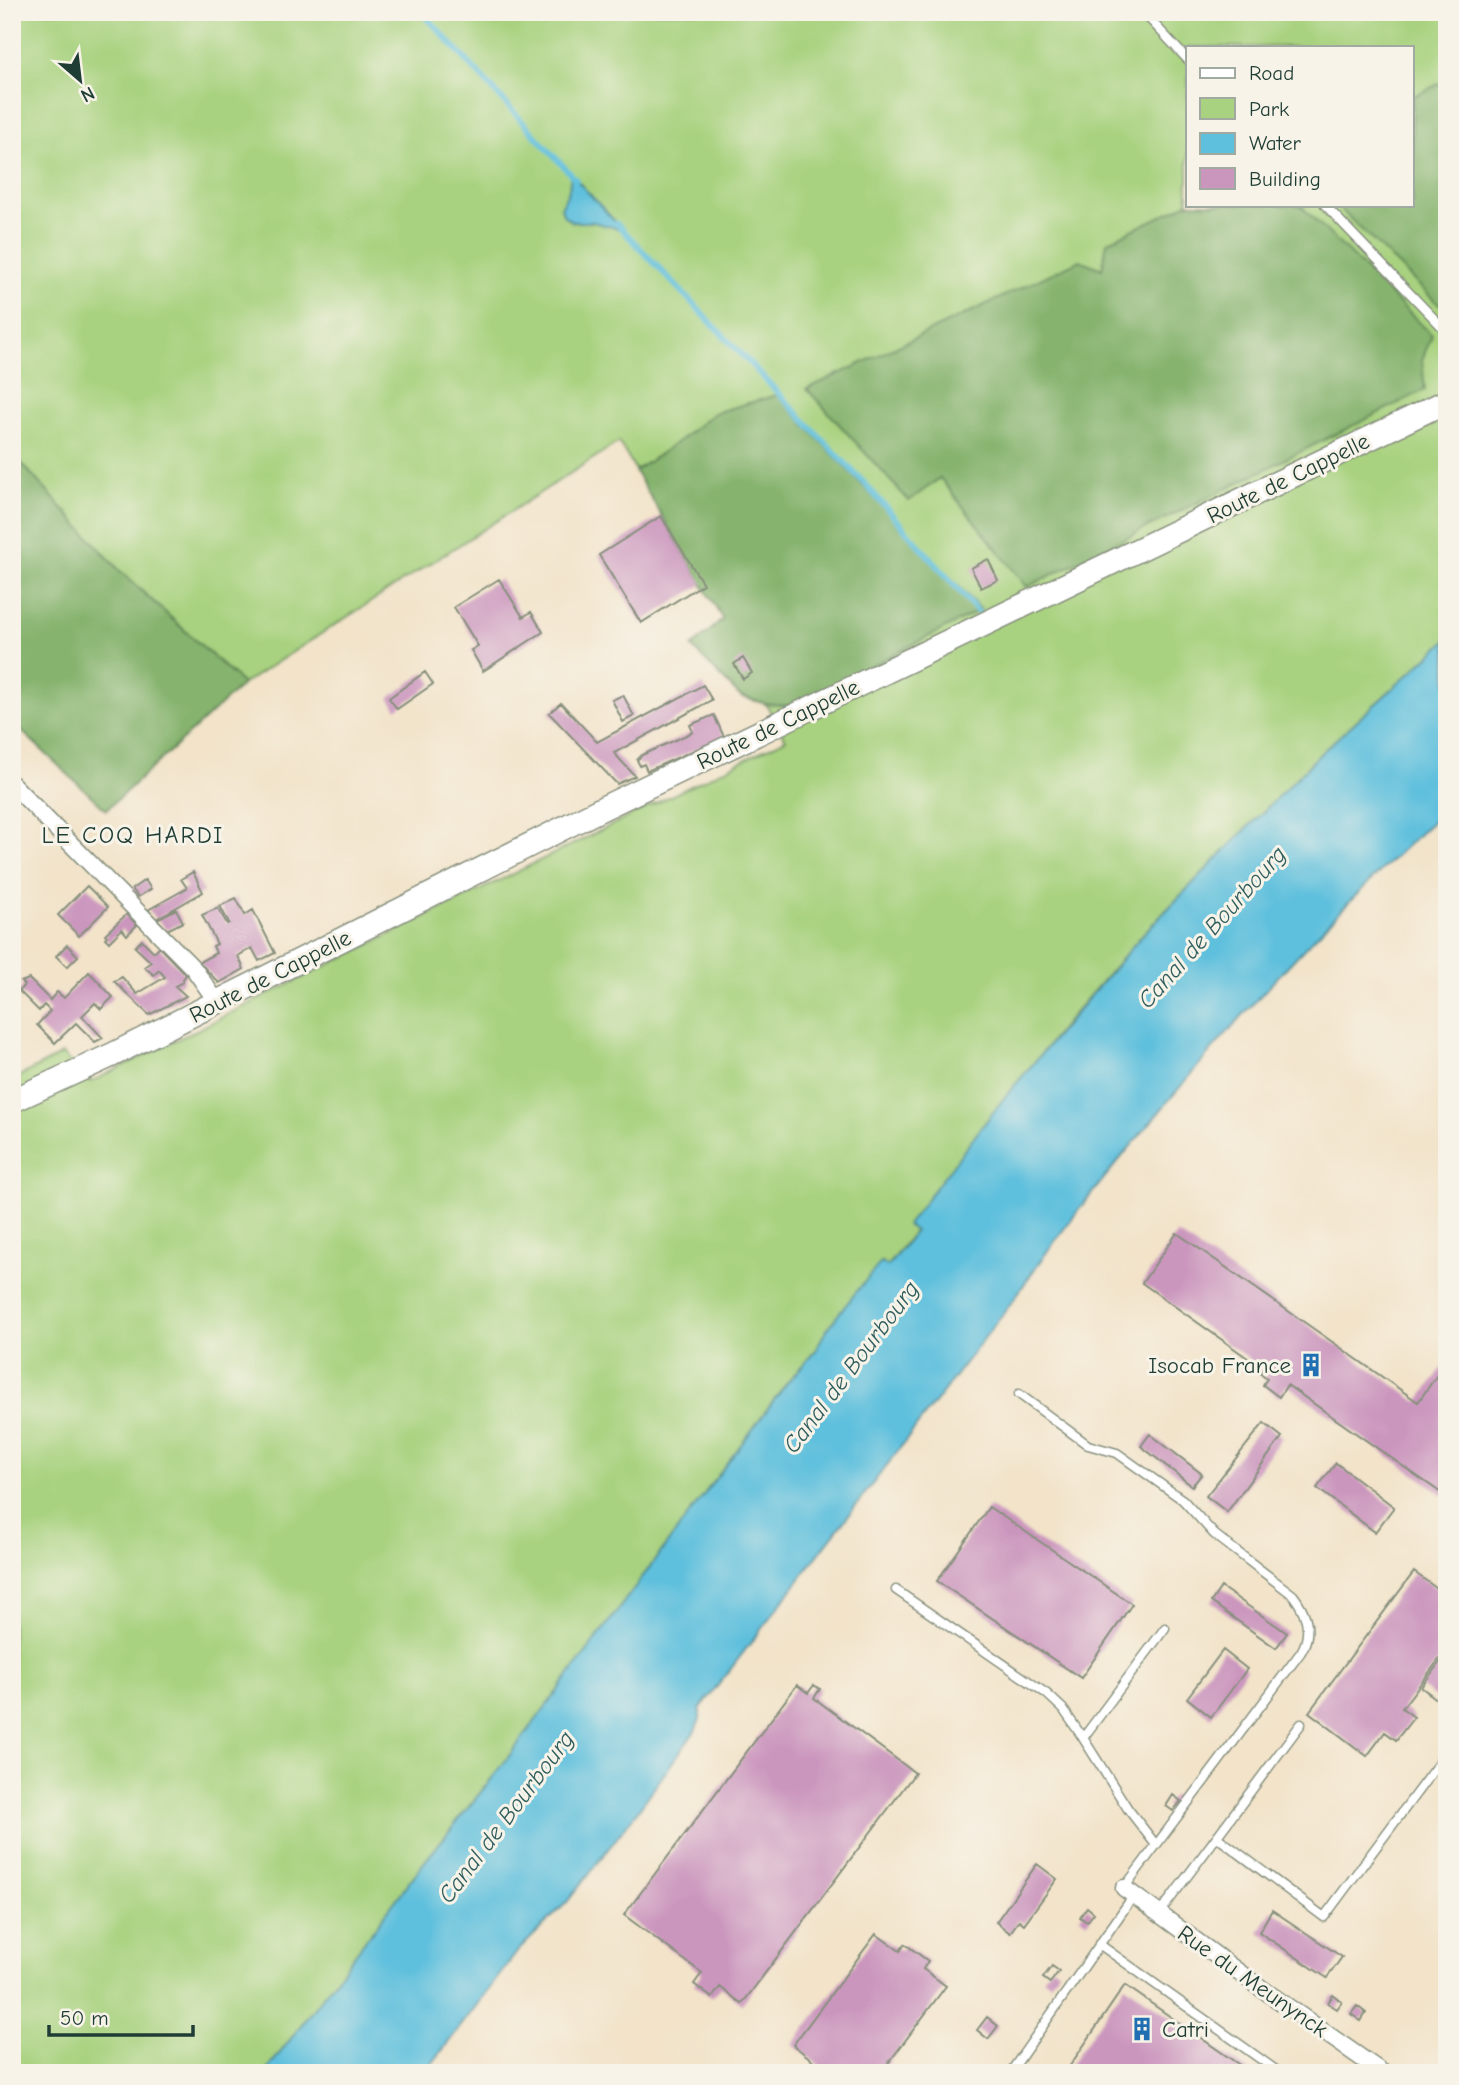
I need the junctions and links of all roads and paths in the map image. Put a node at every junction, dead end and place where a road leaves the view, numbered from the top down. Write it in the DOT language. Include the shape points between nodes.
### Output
graph roads {
  1 [pos="1143,12"];
  2 [pos="1186,58"];
  3 [pos="1326,206"];
  4 [pos="1447,332"];
  5 [pos="1447,401"];
  6 [pos="12,784"];
  7 [pos="217,1002"];
  8 [pos="112,1055"];
  9 [pos="12,1101"];
  10 [pos="12,1112"];
  11 [pos="1019,1394"];
  12 [pos="896,1590"];
  13 [pos="1165,1628"];
  14 [pos="1301,1724"];
  15 [pos="1083,1738"];
  16 [pos="1447,1752"];
  17 [pos="1217,1837"];
  18 [pos="1156,1844"];
  19 [pos="1129,1891"];
  20 [pos="1159,1914"];
  21 [pos="1099,1944"];
  22 [pos="1010,2073"];
  23 [pos="1280,2073"];
  24 [pos="1383,2073"];
  1 -- 2 [label="lane"];
  3 -- 4 [label="lane"];
  5 -- 7 [label="main road, Route de Cappelle" via="603,808"];
  6 -- 7 [label="street" via="194,969"];
  7 -- 8 [label="main road, Route de Cappelle"];
  8 -- 9 [label="main road, Route de Cappelle"];
  8 -- 10 [label="main road, Route de Cappelle"];
  11 -- 18 [label="lane" via="1088,1445 1117,1453 1183,1500 1214,1534 1286,1588 1307,1620 1308,1640 1301,1652"];
  12 -- 15 [label="lane" via="1047,1694"];
  13 -- 15 [label="lane"];
  14 -- 17 [label="lane"];
  15 -- 18 [label="lane"];
  16 -- 17 [label="lane" via="1324,1917"];
  17 -- 20 [label="lane"];
  18 -- 19 [label="lane"];
  19 -- 20 [label="street, Rue du Meunynck"];
  19 -- 21 [label="lane"];
  20 -- 24 [label="street, Rue du Meunynck"];
  21 -- 22 [label="lane"];
  21 -- 23 [label="lane"];
}
